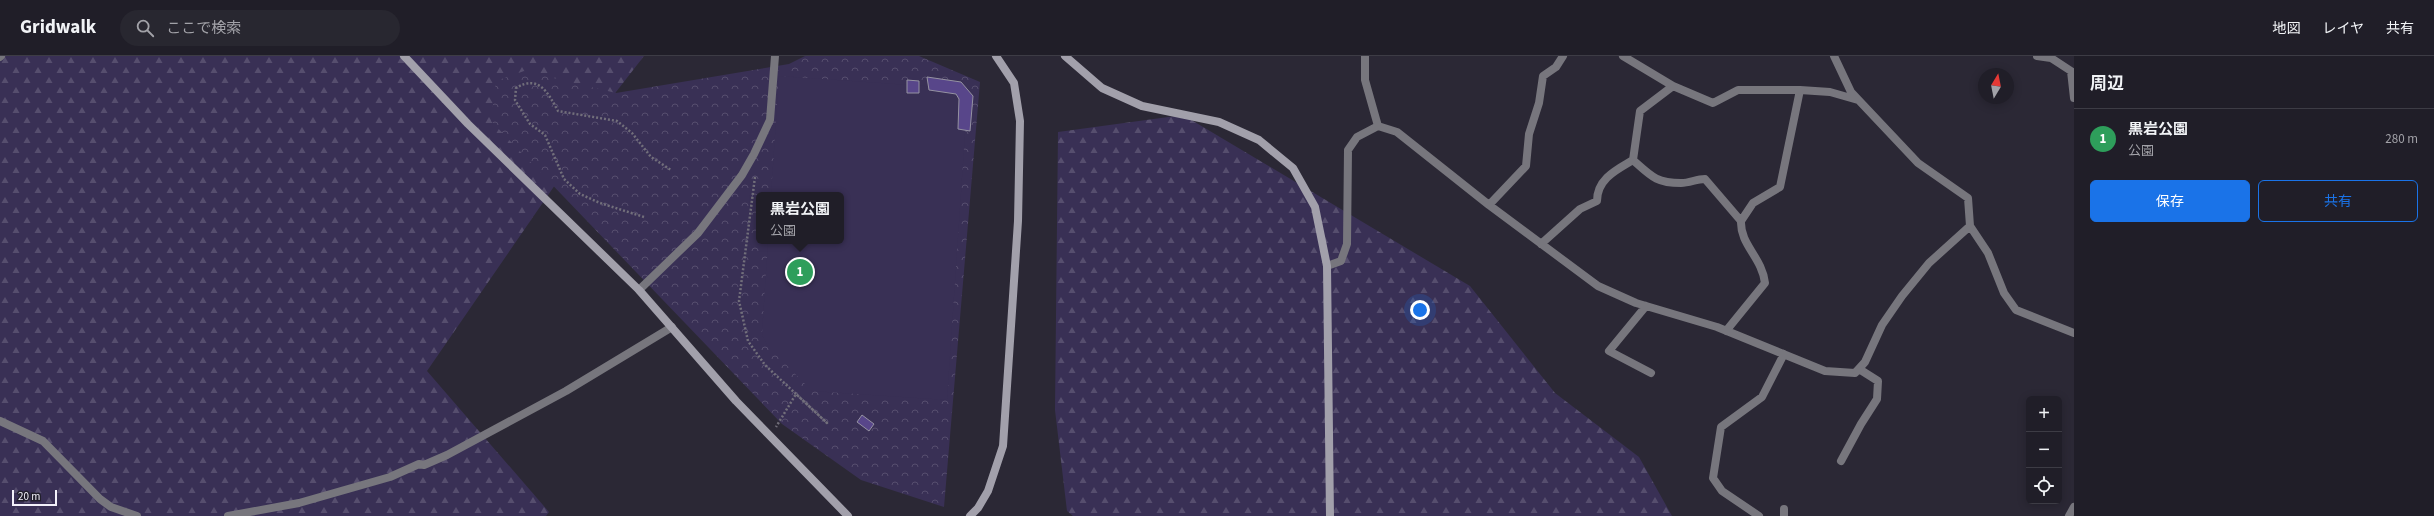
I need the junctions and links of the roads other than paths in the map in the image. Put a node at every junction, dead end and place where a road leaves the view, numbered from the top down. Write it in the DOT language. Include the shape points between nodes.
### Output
graph roads {
  1 [pos="404,56"];
  2 [pos="775,56"];
  3 [pos="996,56"];
  4 [pos="1065,56"];
  5 [pos="1365,56"];
  6 [pos="1563,56"];
  7 [pos="1623,56"];
  8 [pos="1834,56"];
  9 [pos="2037,56"];
  10 [pos="1673,86"];
  11 [pos="1800,90"];
  12 [pos="2074,98"];
  13 [pos="1858,100"];
  14 [pos="1378,126"];
  15 [pos="1633,160"];
  16 [pos="1489,205"];
  17 [pos="1740,221"];
  18 [pos="1970,226"];
  19 [pos="1541,244"];
  20 [pos="1327,266"];
  21 [pos="639,290"];
  22 [pos="1646,306"];
  23 [pos="672,327"];
  24 [pos="1726,331"];
  25 [pos="2074,333"];
  26 [pos="1784,354"];
  27 [pos="1858,369"];
  28 [pos="1651,373"];
  29 [pos="0,421"];
  30 [pos="1841,461"];
  31 [pos="2074,507"];
  32 [pos="137,516"];
  33 [pos="228,516"];
  34 [pos="848,516"];
  35 [pos="970,516"];
  36 [pos="1330,516"];
  37 [pos="1759,516"];
  38 [pos="2069,516"];
  1 -- 21 [label="street" via="468,124"];
  2 -- 21 [label="street" via="770,120 742,175 698,233"];
  3 -- 35 [label="street" via="1014,83 1020,121 1018,221 1003,446 988,491"];
  4 -- 20 [label="street" via="1102,88 1142,106 1219,122 1259,140 1293,168 1315,207"];
  5 -- 14 [label="street" via="1365,80"];
  6 -- 16 [label="street" via="1556,67 1543,76 1539,103 1529,134 1526,166"];
  7 -- 10 [label="street"];
  8 -- 13 [label="street" via="1851,92"];
  9 -- 12 [label="street" via="2051,58 2071,71"];
  10 -- 11 [label="street" via="1713,103 1738,90"];
  10 -- 15 [label="street" via="1640,111"];
  11 -- 13 [label="street" via="1830,92"];
  11 -- 17 [label="street" via="1780,187 1753,203"];
  13 -- 18 [label="street" via="1918,163 1968,198"];
  14 -- 16 [label="street" via="1397,132"];
  14 -- 20 [label="street" via="1357,137 1348,150 1347,244 1341,261"];
  15 -- 17 [label="street" via="1656,180 1683,183 1706,179"];
  15 -- 19 [label="street" via="1608,175 1597,190 1597,201 1580,209"];
  16 -- 19 [label="street"];
  17 -- 24 [label="street" via="1740,232 1764,270 1765,283"];
  18 -- 25 [label="street" via="1988,253 2004,293 2016,310"];
  18 -- 27 [label="street" via="1929,263 1902,296 1882,325 1865,362"];
  19 -- 22 [label="street" via="1598,286"];
  20 -- 36 [label="street"];
  21 -- 23 [label="street"];
  22 -- 24 [label="street"];
  22 -- 28 [label="street" via="1609,351"];
  23 -- 33 [label="street" via="566,391 424,464 390,477 299,503"];
  23 -- 34 [label="street" via="770,436"];
  24 -- 26 [label="street"];
  26 -- 27 [label="street" via="1825,371 1855,373"];
  26 -- 37 [label="street" via="1762,396 1721,427 1713,478 1722,491"];
  27 -- 30 [label="street" via="1878,381 1878,399"];
  29 -- 32 [label="street" via="43,441 100,499 111,507"];
  31 -- 38 [label="street"];
}
